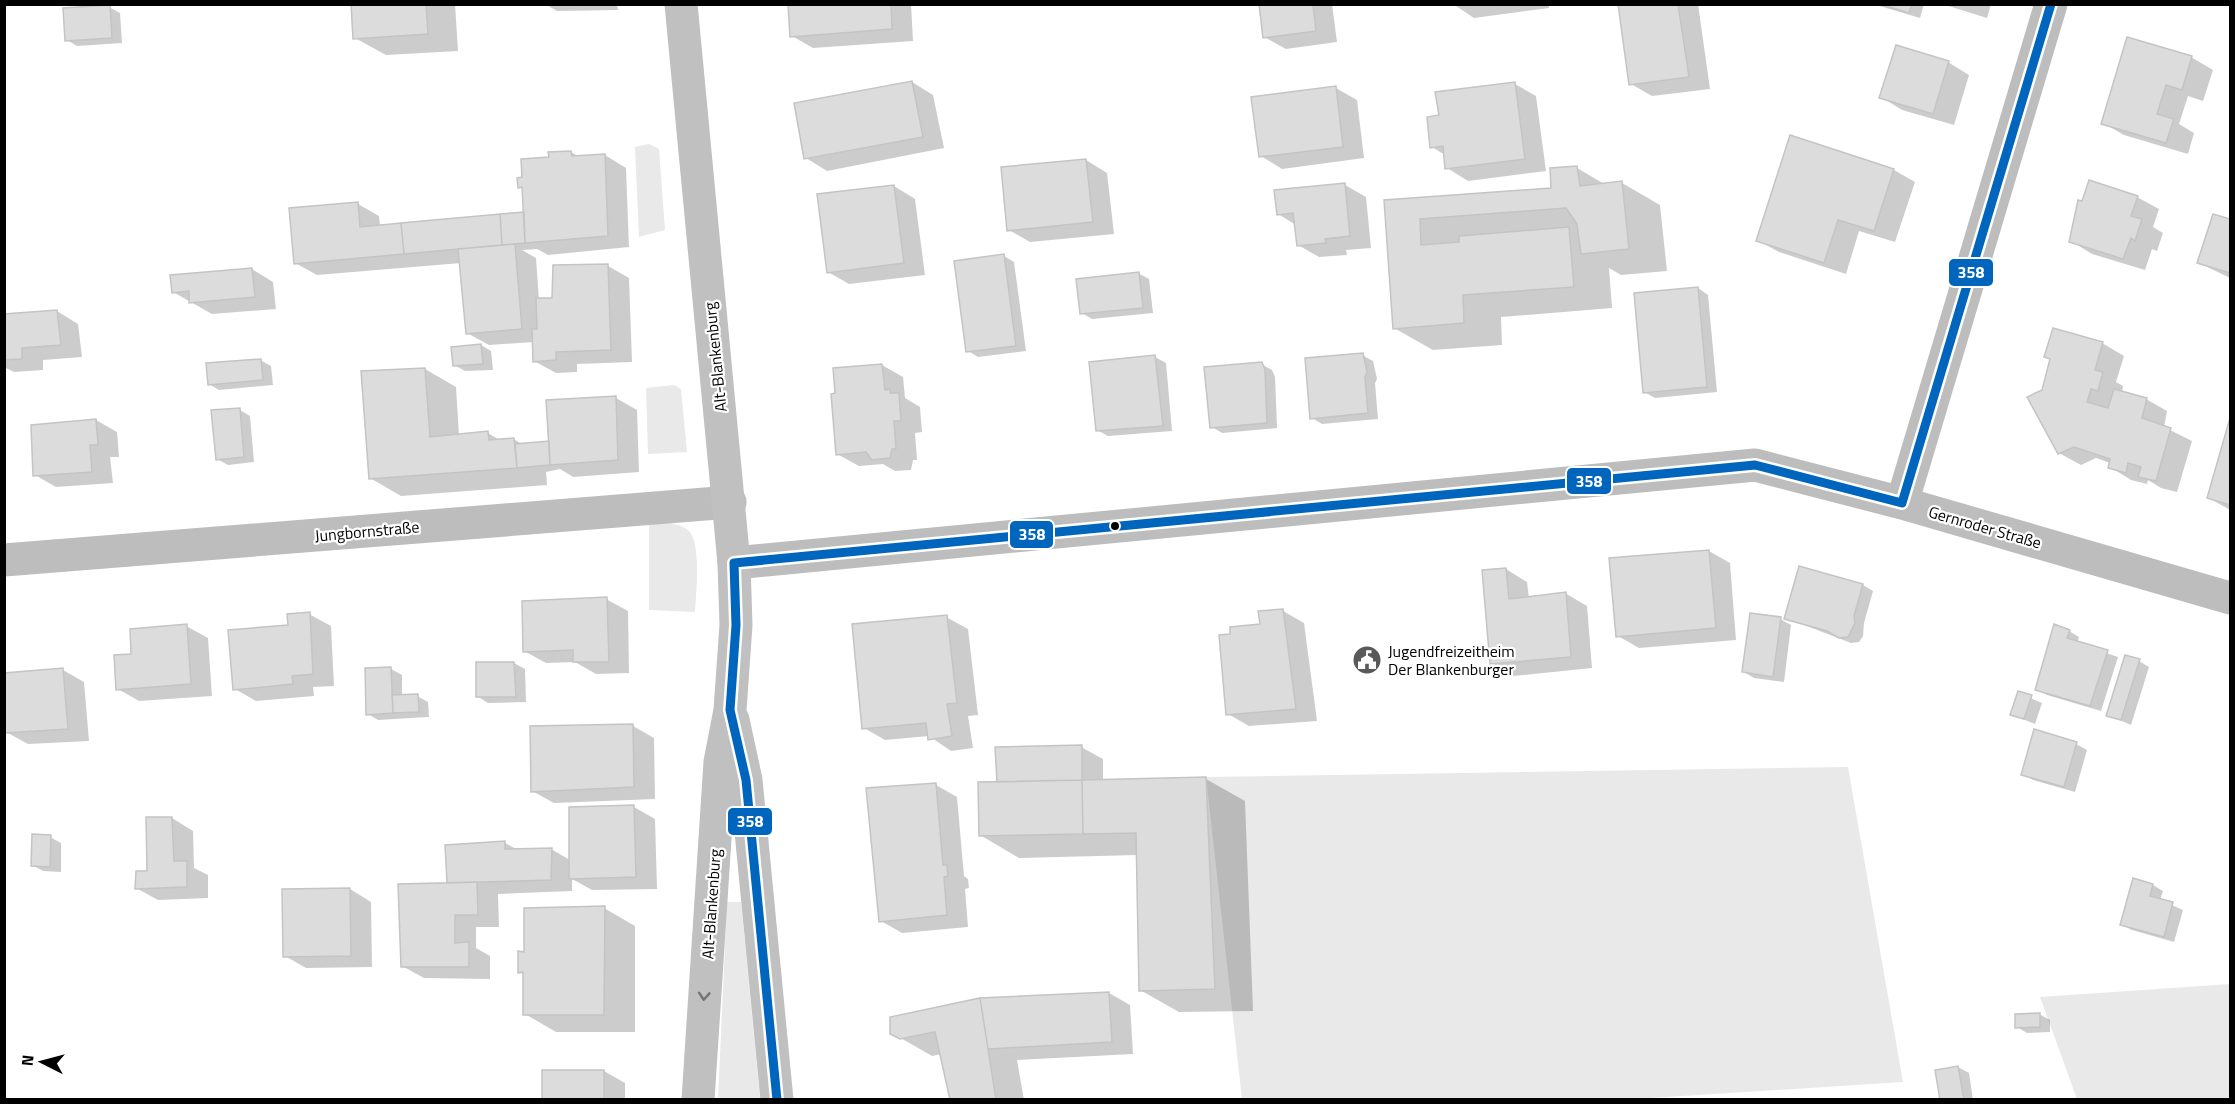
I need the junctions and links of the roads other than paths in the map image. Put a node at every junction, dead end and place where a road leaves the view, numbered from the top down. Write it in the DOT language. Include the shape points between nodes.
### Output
graph roads {
  1 [pos="681,4"];
  2 [pos="2051,4"];
  3 [pos="730,502"];
  4 [pos="1902,503"];
  5 [pos="4,560"];
  6 [pos="734,563"];
  7 [pos="2230,598"];
  8 [pos="730,710"];
  9 [pos="698,1100"];
  10 [pos="777,1100"];
  1 -- 3 [label="main road, Alt-Blankenburg"];
  2 -- 4 [label="street"];
  3 -- 5 [label="street, Jungbornstraße"];
  3 -- 6 [label="main road, Alt-Blankenburg"];
  4 -- 6 [label="street, Gernroder Straße" via="1755,465"];
  4 -- 7 [label="street, Gernroder Straße"];
  6 -- 8 [label="main road, Alt-Blankenburg" via="736,625"];
  8 -- 9 [label="main road, Alt-Blankenburg, one-way" via="720,762"];
  8 -- 10 [label="main road, Alt-Blankenburg" via="746,780"];
}
